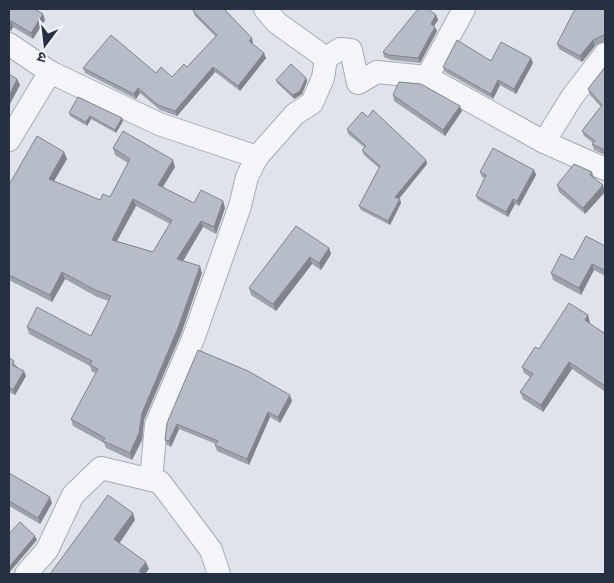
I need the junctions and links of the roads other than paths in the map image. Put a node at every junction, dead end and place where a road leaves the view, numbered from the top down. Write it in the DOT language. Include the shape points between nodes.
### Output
graph roads {
  1 [pos="264,9"];
  2 [pos="464,9"];
  3 [pos="9,44"];
  4 [pos="605,54"];
  5 [pos="326,58"];
  6 [pos="50,72"];
  7 [pos="427,77"];
  8 [pos="9,140"];
  9 [pos="544,142"];
  10 [pos="257,157"];
  11 [pos="605,169"];
  12 [pos="152,480"];
  13 [pos="26,574"];
  14 [pos="219,574"];
  1 -- 5 [label="street" via="277,23"];
  2 -- 7 [label="street"];
  3 -- 6 [label="street"];
  4 -- 9 [label="street" via="572,97"];
  5 -- 7 [label="street" via="340,49 351,50 358,83 378,72"];
  5 -- 10 [label="street" via="323,78 312,103 295,114"];
  6 -- 8 [label="street"];
  6 -- 10 [label="street" via="159,124"];
  7 -- 9 [label="street"];
  9 -- 11 [label="street"];
  10 -- 12 [label="street" via="247,177 240,206 193,339 156,425"];
  12 -- 13 [label="street" via="101,468 72,495 47,550"];
  12 -- 14 [label="street" via="160,482 211,550"];
}
